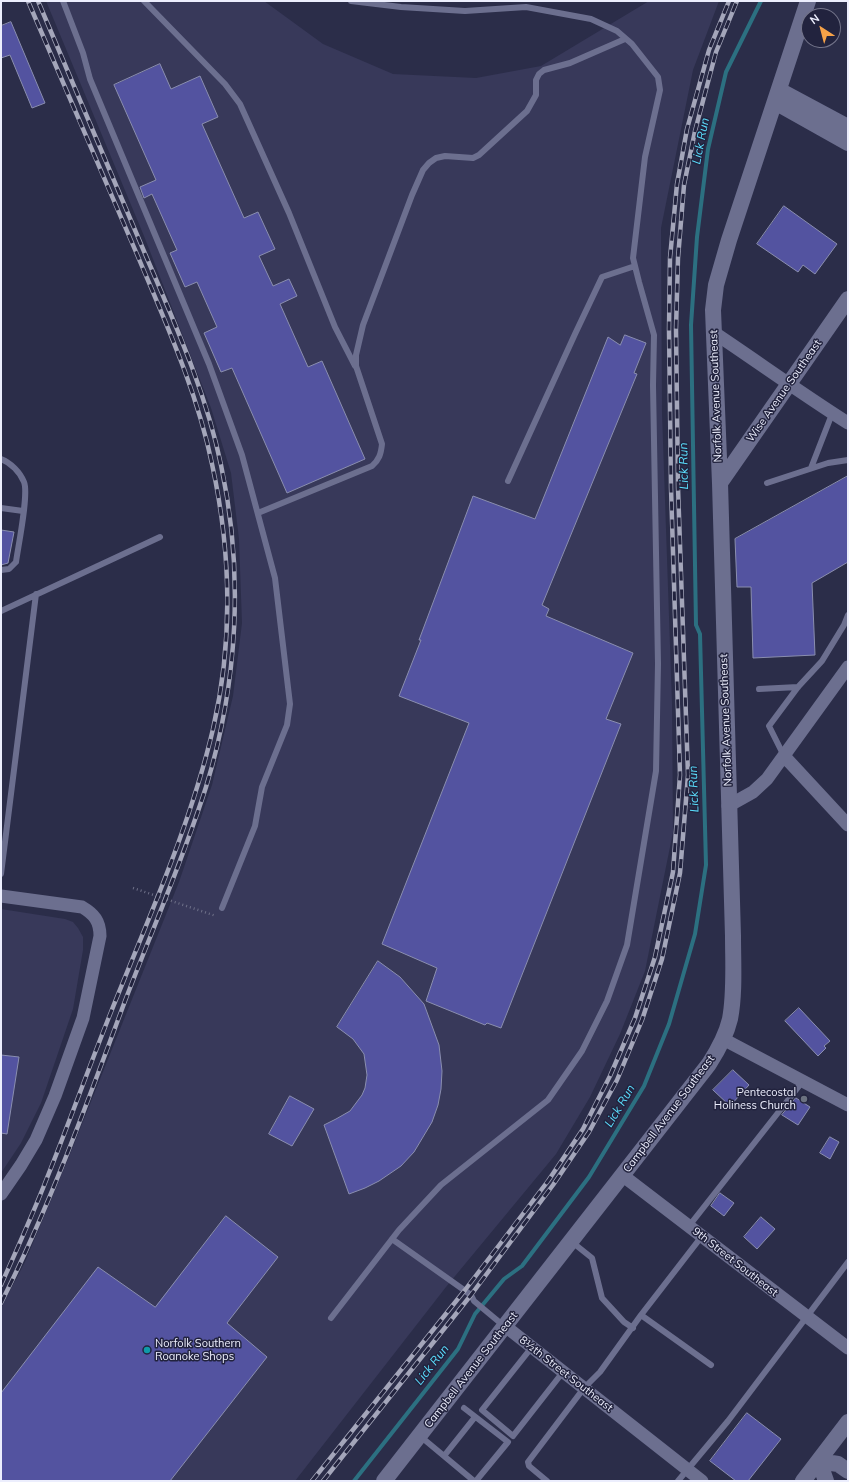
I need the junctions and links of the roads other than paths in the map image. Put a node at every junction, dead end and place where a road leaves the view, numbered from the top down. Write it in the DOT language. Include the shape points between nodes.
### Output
graph roads {
  1 [pos="63,1"];
  2 [pos="144,1"];
  3 [pos="351,1"];
  4 [pos="808,1"];
  5 [pos="625,39"];
  6 [pos="777,96"];
  7 [pos="848,128"];
  8 [pos="848,143"];
  9 [pos="635,266"];
  10 [pos="848,299"];
  11 [pos="713,332"];
  12 [pos="358,370"];
  13 [pos="789,383"];
  14 [pos="832,414"];
  15 [pos="848,423"];
  16 [pos="1,459"];
  17 [pos="848,460"];
  18 [pos="811,468"];
  19 [pos="508,481"];
  20 [pos="720,482"];
  21 [pos="767,483"];
  22 [pos="1,508"];
  23 [pos="23,511"];
  24 [pos="258,513"];
  25 [pos="160,537"];
  26 [pos="1,570"];
  27 [pos="36,594"];
  28 [pos="1,611"];
  29 [pos="848,614"];
  30 [pos="846,626"];
  31 [pos="848,667"];
  32 [pos="798,687"];
  33 [pos="759,689"];
  34 [pos="784,756"];
  35 [pos="728,806"];
  36 [pos="848,825"];
  37 [pos="1,874"];
  38 [pos="1,896"];
  39 [pos="222,908"];
  40 [pos="723,1039"];
  41 [pos="803,1081"];
  42 [pos="848,1105"];
  43 [pos="622,1175"];
  44 [pos="1,1194"];
  45 [pos="689,1226"];
  46 [pos="702,1236"];
  47 [pos="392,1239"];
  48 [pos="571,1241"];
  49 [pos="848,1262"];
  50 [pos="641,1315"];
  51 [pos="806,1317"];
  52 [pos="331,1318"];
  53 [pos="505,1326"];
  54 [pos="632,1328"];
  55 [pos="532,1347"];
  56 [pos="848,1348"];
  57 [pos="711,1365"];
  58 [pos="563,1372"];
  59 [pos="584,1388"];
  60 [pos="464,1408"];
  61 [pos="475,1417"];
  62 [pos="848,1422"];
  63 [pos="420,1436"];
  64 [pos="444,1456"];
  65 [pos="819,1461"];
  66 [pos="688,1470"];
  67 [pos="848,1471"];
  68 [pos="385,1481"];
  69 [pos="475,1481"];
  70 [pos="547,1481"];
  71 [pos="678,1481"];
  72 [pos="702,1481"];
  73 [pos="803,1481"];
  74 [pos="826,1481"];
  1 -- 24 [label="lane" via="90,79 209,364 242,455"];
  2 -- 12 [label="lane" via="240,104 289,213 335,326"];
  3 -- 5 [label="lane" via="465,11 526,7 591,19 617,31"];
  4 -- 6 [label="street, Norfolk Avenue Southeast"];
  5 -- 9 [label="lane" via="632,44 658,77 660,90 645,157"];
  5 -- 12 [label="lane" via="539,74 536,80 536,95 527,111 479,156 436,158 423,170 363,325 356,355"];
  6 -- 7 [label="street"];
  6 -- 8 [label="street"];
  6 -- 11 [label="street, Norfolk Avenue Southeast" via="719,271 713,310"];
  9 -- 19 [label="lane" via="602,277"];
  9 -- 47 [label="lane" via="654,335 658,664 656,771 627,945 607,1001 582,1052 548,1100 444,1182"];
  10 -- 13 [label="street, Wise Avenue Southeast"];
  11 -- 13 [label="street"];
  11 -- 20 [label="street, Norfolk Avenue Southeast"];
  12 -- 24 [label="lane" via="382,444 378,461 372,466"];
  13 -- 14 [label="street"];
  13 -- 20 [label="street, Wise Avenue Southeast"];
  14 -- 15 [label="street"];
  14 -- 18 [label="lane"];
  16 -- 23 [label="lane" via="13,466 25,484"];
  17 -- 18 [label="lane" via="828,462"];
  18 -- 21 [label="lane"];
  20 -- 35 [label="street, Norfolk Avenue Southeast"];
  22 -- 23 [label="lane"];
  23 -- 26 [label="lane" via="16,562 9,569"];
  24 -- 39 [label="lane" via="275,578 290,704 287,725 262,786 255,826"];
  25 -- 27 [label="lane"];
  27 -- 28 [label="lane"];
  27 -- 37 [label="lane"];
  29 -- 30 [label="lane"];
  30 -- 32 [label="lane" via="822,661"];
  31 -- 34 [label="street"];
  32 -- 33 [label="lane"];
  32 -- 34 [label="lane" via="770,726"];
  34 -- 35 [label="street" via="767,779 753,792"];
  34 -- 36 [label="street"];
  35 -- 40 [label="street, Campbell Avenue Southeast" via="733,936 732,1001 730,1020"];
  38 -- 44 [label="street" via="82,907 97,919 100,927 83,1018 55,1096 36,1140"];
  40 -- 41 [label="street"];
  40 -- 43 [label="street, Campbell Avenue Southeast" via="709,1064"];
  41 -- 42 [label="street"];
  41 -- 45 [label="lane"];
  43 -- 45 [label="street, 9th Street Southeast"];
  43 -- 48 [label="street, Campbell Avenue Southeast"];
  45 -- 46 [label="street, 9th Street Southeast"];
  46 -- 50 [label="lane"];
  46 -- 51 [label="street, 9th Street Southeast"];
  47 -- 52 [label="lane"];
  47 -- 53 [label="lane, 8½th Street Southeast" via="471,1295 474,1301"];
  48 -- 53 [label="street, Campbell Avenue Southeast"];
  48 -- 54 [label="lane" via="592,1258 602,1298"];
  49 -- 51 [label="lane"];
  50 -- 54 [label="lane"];
  50 -- 57 [label="lane"];
  51 -- 56 [label="street, 9th Street Southeast"];
  51 -- 66 [label="lane"];
  53 -- 55 [label="street, 8½th Street Southeast"];
  53 -- 63 [label="street, Campbell Avenue Southeast"];
  54 -- 59 [label="lane" via="600,1372"];
  55 -- 58 [label="street, 8½th Street Southeast"];
  55 -- 58 [label="lane" via="482,1410 512,1436"];
  58 -- 59 [label="street, 8½th Street Southeast"];
  59 -- 66 [label="street, 8½th Street Southeast"];
  59 -- 70 [label="lane" via="528,1462 529,1466"];
  60 -- 61 [label="lane"];
  61 -- 64 [label="lane"];
  61 -- 69 [label="lane" via="508,1442"];
  62 -- 65 [label="street"];
  63 -- 64 [label="lane"];
  63 -- 68 [label="street, Campbell Avenue Southeast"];
  64 -- 69 [label="lane"];
  65 -- 67 [label="street" via="838,1464"];
  65 -- 73 [label="street"];
  65 -- 74 [label="street"];
  66 -- 71 [label="lane"];
  66 -- 72 [label="street, 8½th Street Southeast"];
}
